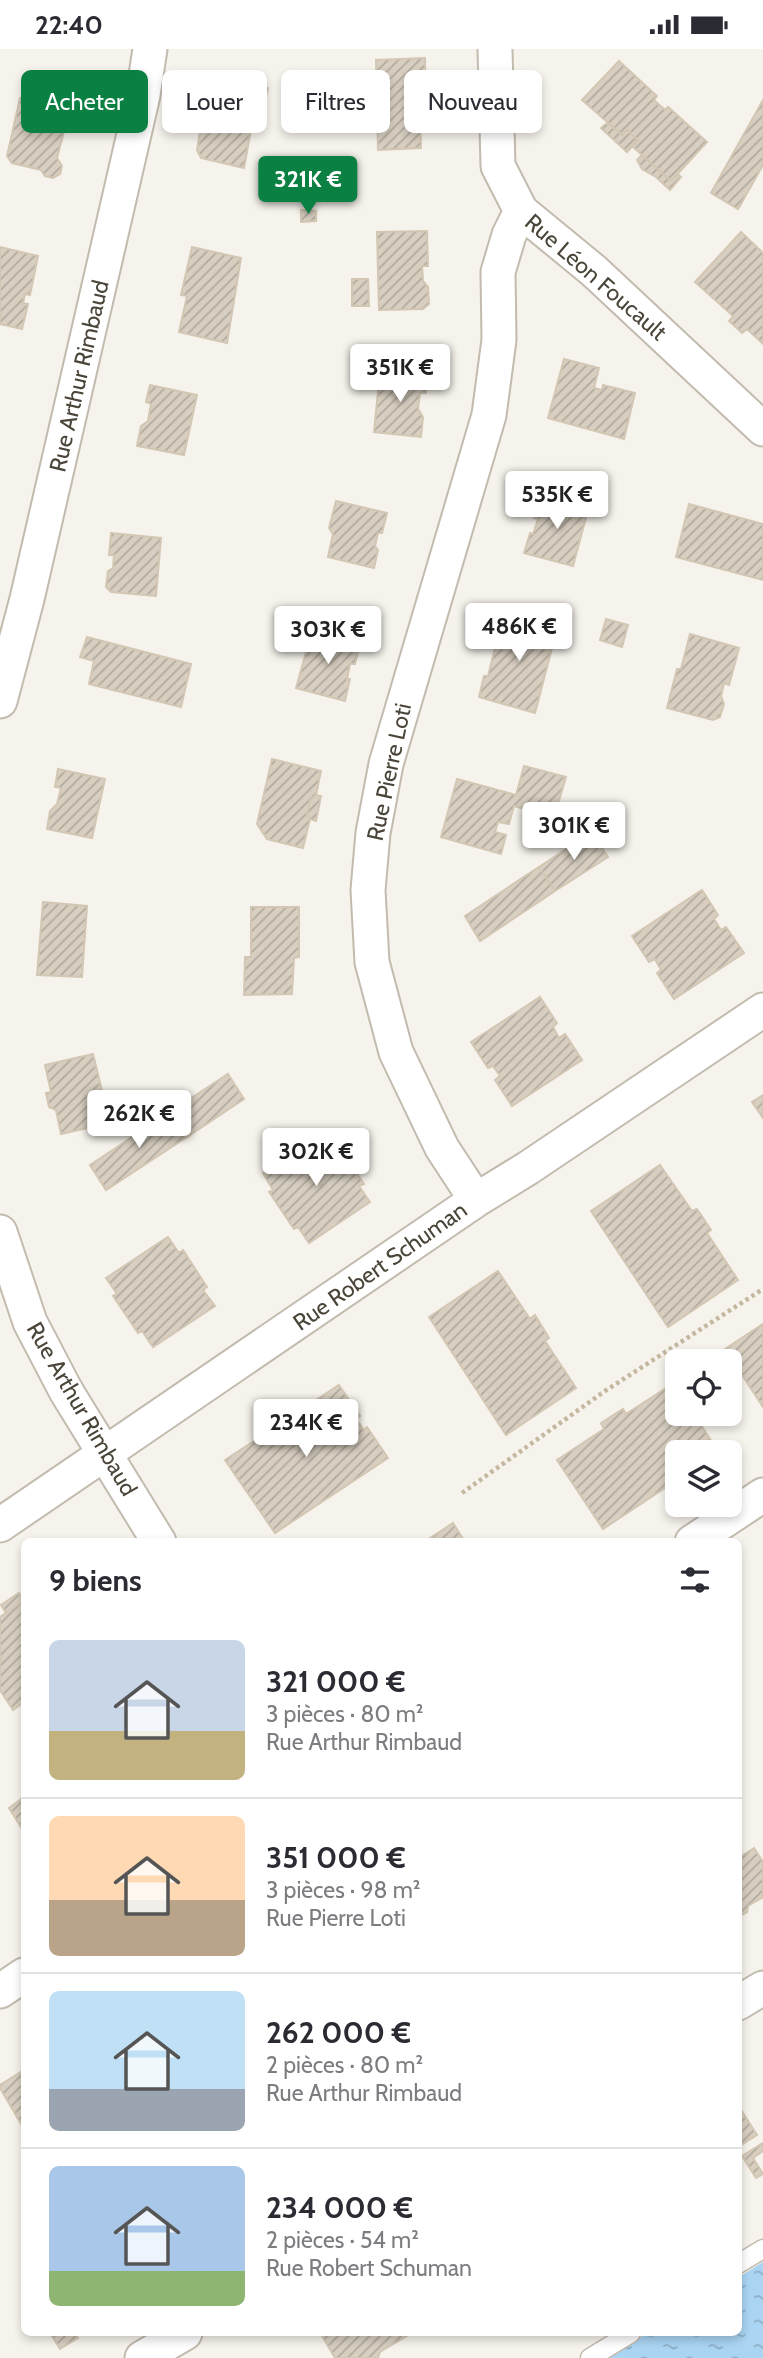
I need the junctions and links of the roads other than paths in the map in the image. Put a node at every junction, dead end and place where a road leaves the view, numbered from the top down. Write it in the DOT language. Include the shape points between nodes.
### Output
graph roads {
  1 [pos="150,49"];
  2 [pos="495,49"];
  3 [pos="521,211"];
  4 [pos="763,429"];
  5 [pos="0,701"];
  6 [pos="763,1010"];
  7 [pos="476,1200"];
  8 [pos="0,1231"];
  9 [pos="106,1454"];
  10 [pos="763,1495"];
  11 [pos="0,1525"];
  12 [pos="157,1538"];
  13 [pos="698,1538"];
  14 [pos="21,1977"];
  15 [pos="763,1988"];
  16 [pos="0,1991"];
  17 [pos="742,2001"];
  18 [pos="763,2249"];
  19 [pos="742,2262"];
  20 [pos="180,2336"];
  21 [pos="626,2336"];
  22 [pos="142,2358"];
  23 [pos="590,2358"];
  1 -- 5 [label="street, Rue Arthur Rimbaud" via="34,572"];
  2 -- 3 [label="street, Rue Léon Foucault" via="498,166"];
  3 -- 4 [label="street, Rue Léon Foucault" via="594,271"];
  3 -- 7 [label="street, Rue Pierre Loti" via="498,272 499,340 489,415 386,764 368,890 372,962 396,1052 442,1148"];
  6 -- 7 [label="street, Rue Robert Schuman"];
  7 -- 9 [label="street, Rue Robert Schuman"];
  8 -- 9 [label="street, Rue Arthur Rimbaud" via="30,1322"];
  9 -- 11 [label="street, Rue Robert Schuman"];
  9 -- 12 [label="street, Rue Arthur Rimbaud"];
  10 -- 13 [label="street"];
  14 -- 16 [label="street"];
  15 -- 17 [label="street"];
  18 -- 19 [label="lane"];
  20 -- 22 [label="street"];
  21 -- 23 [label="lane"];
}
